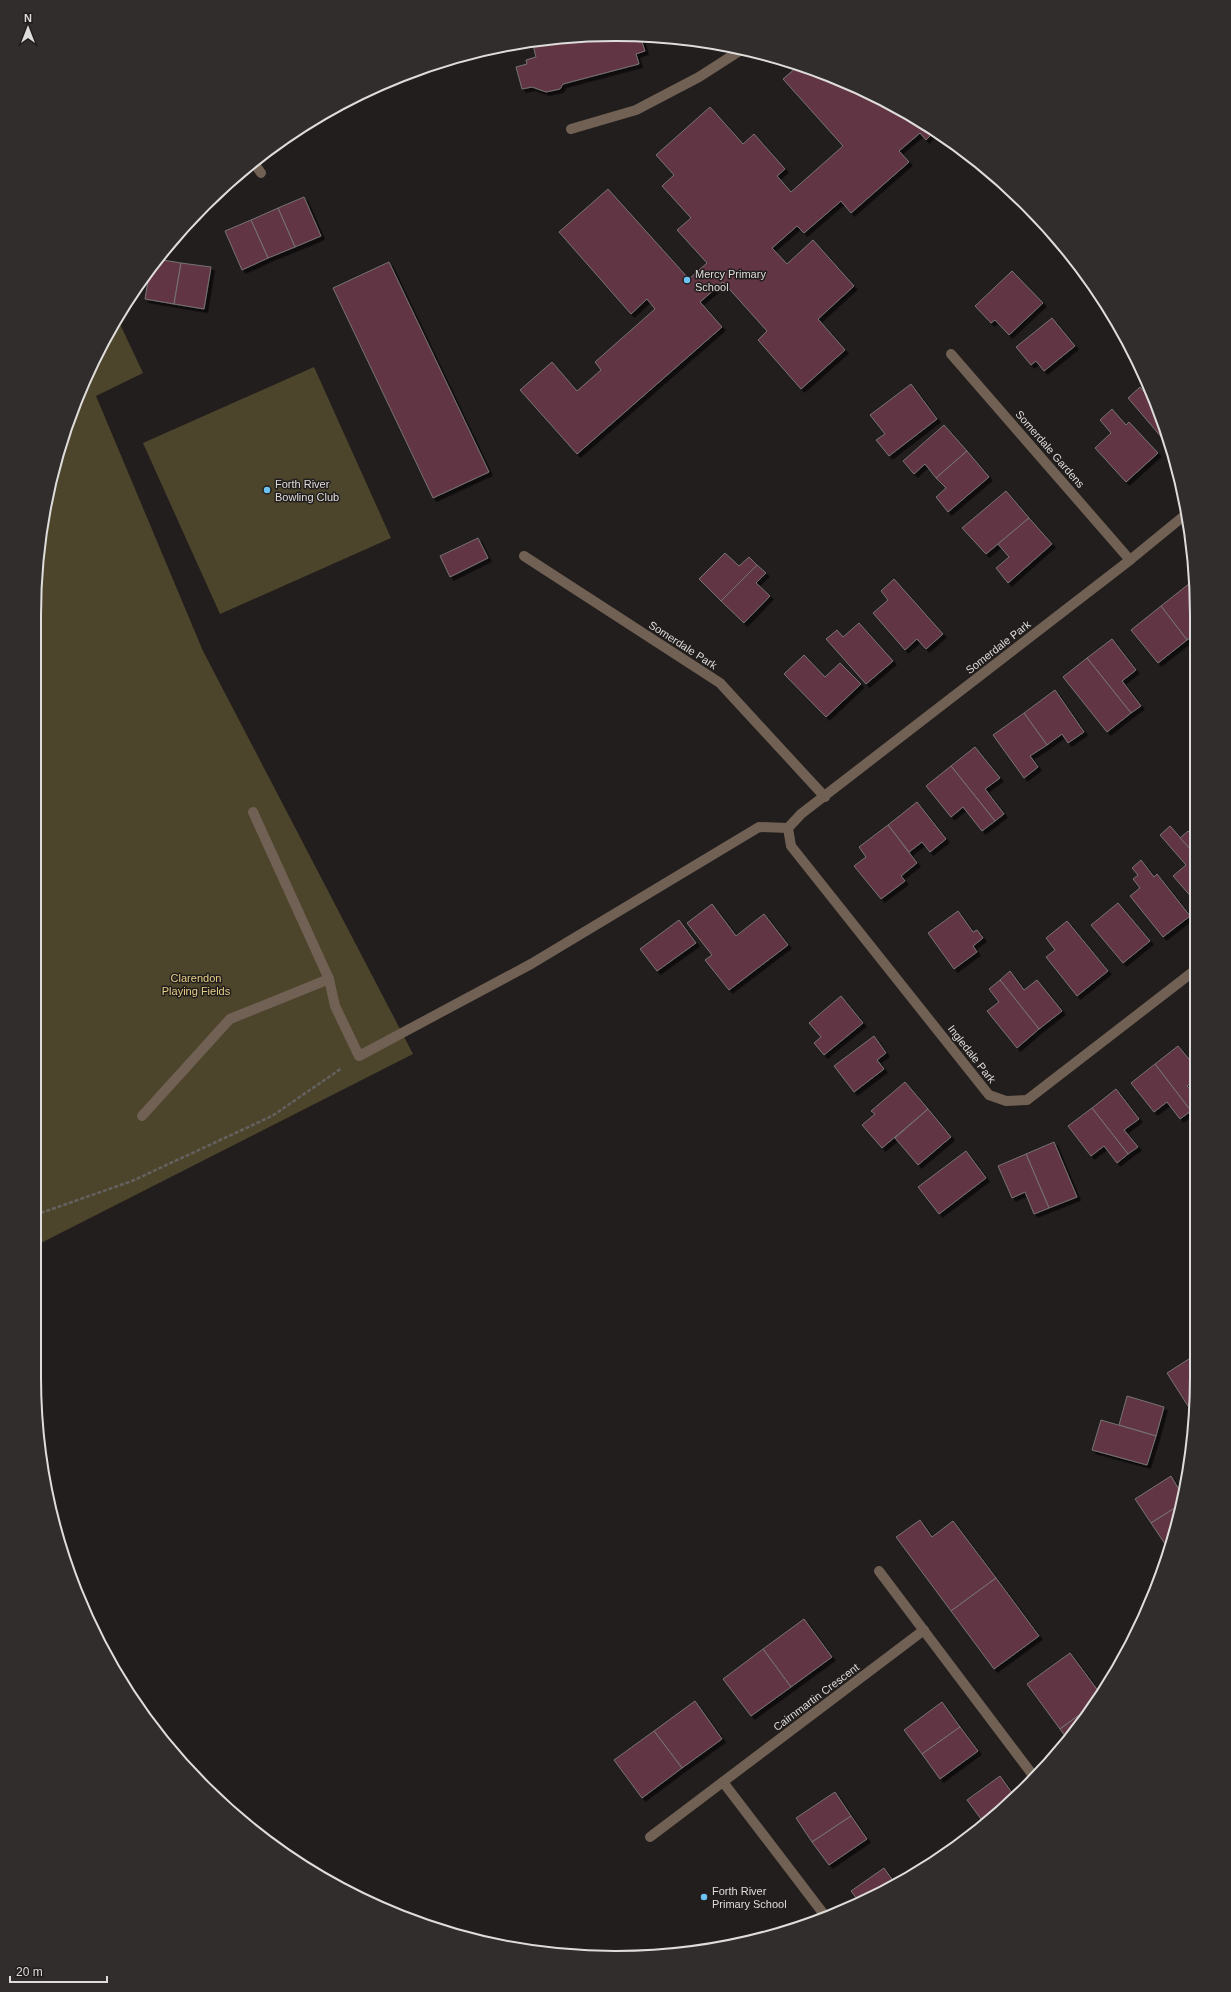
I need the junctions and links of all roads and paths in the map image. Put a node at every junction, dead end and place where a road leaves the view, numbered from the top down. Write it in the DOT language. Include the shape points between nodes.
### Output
graph roads {
  1 [pos="735,54"];
  2 [pos="571,129"];
  3 [pos="257,167"];
  4 [pos="262,173"];
  5 [pos="951,354"];
  6 [pos="1181,518"];
  7 [pos="524,556"];
  8 [pos="1130,560"];
  9 [pos="825,797"];
  10 [pos="253,812"];
  11 [pos="788,828"];
  12 [pos="1190,974"];
  13 [pos="329,979"];
  14 [pos="359,1056"];
  15 [pos="142,1116"];
  16 [pos="41,1213"];
  17 [pos="879,1571"];
  18 [pos="924,1630"];
  19 [pos="1031,1773"];
  20 [pos="723,1782"];
  21 [pos="650,1837"];
  22 [pos="822,1912"];
  1 -- 2 [label="street" via="699,77 636,110"];
  3 -- 4 [label="street"];
  5 -- 8 [label="street, Somerdale Gardens"];
  6 -- 8 [label="street, Somerdale Park"];
  7 -- 9 [label="street, Somerdale Park" via="720,683"];
  8 -- 9 [label="street, Somerdale Park"];
  9 -- 11 [label="street, Somerdale Park" via="801,814"];
  10 -- 13 [label="street"];
  11 -- 12 [label="street, Ingledale Park" via="791,846 989,1095 1006,1101 1027,1100"];
  11 -- 14 [label="street" via="759,827 531,964"];
  13 -- 14 [label="street" via="335,1006"];
  13 -- 15 [label="street" via="230,1019"];
  14 -- 16 [label="path" via="272,1116 132,1182"];
  17 -- 18 [label="street"];
  18 -- 19 [label="street"];
  18 -- 20 [label="street, Cairnmartin Crescent"];
  20 -- 21 [label="street, Cairnmartin Crescent"];
  20 -- 22 [label="street"];
}
